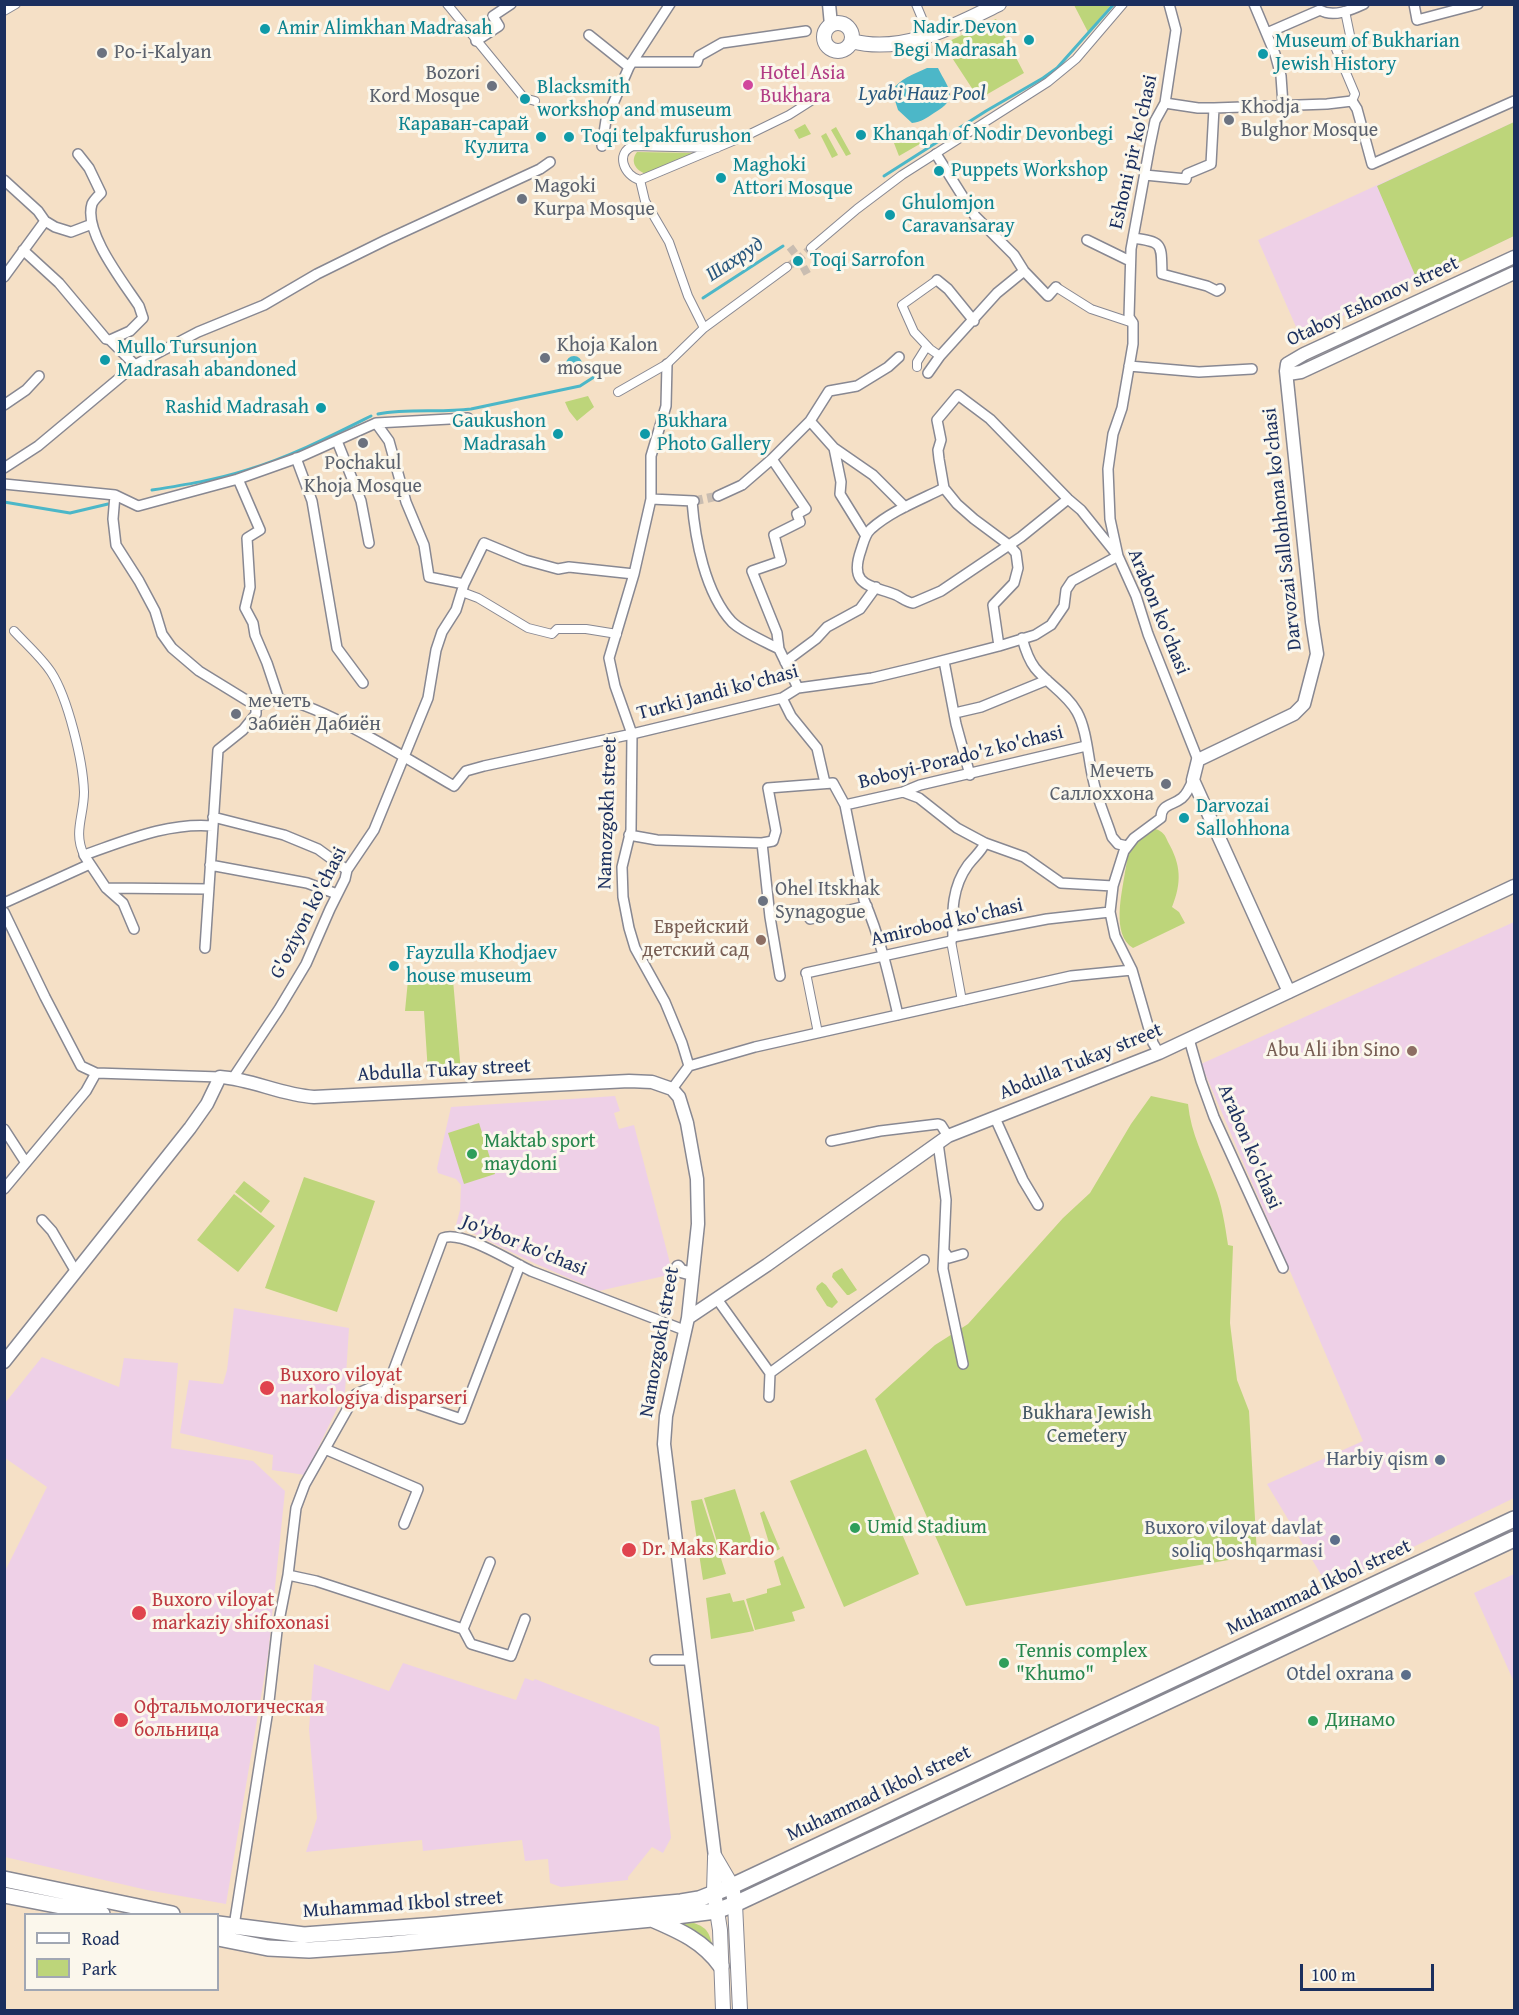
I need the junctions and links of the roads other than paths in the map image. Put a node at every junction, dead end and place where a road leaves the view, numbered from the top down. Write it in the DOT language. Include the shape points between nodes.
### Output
graph roads {
  1 [pos="16,4"];
  2 [pos="447,4"];
  3 [pos="511,4"];
  4 [pos="670,4"];
  5 [pos="828,4"];
  6 [pos="916,4"];
  7 [pos="999,4"];
  8 [pos="1123,4"];
  9 [pos="1169,4"];
  10 [pos="1254,4"];
  11 [pos="1364,4"];
  12 [pos="1414,4"];
  13 [pos="1478,4"];
  14 [pos="4,11"];
  15 [pos="1345,11"];
  16 [pos="831,25"];
  17 [pos="926,28"];
  18 [pos="806,31"];
  19 [pos="1267,33"];
  20 [pos="589,35"];
  21 [pos="476,41"];
  22 [pos="852,41"];
  23 [pos="630,65"];
  24 [pos="535,101"];
  25 [pos="811,101"];
  26 [pos="1352,101"];
  27 [pos="1515,101"];
  28 [pos="1165,103"];
  29 [pos="1283,105"];
  30 [pos="1214,108"];
  31 [pos="602,146"];
  32 [pos="717,148"];
  33 [pos="78,154"];
  34 [pos="936,154"];
  35 [pos="550,162"];
  36 [pos="1145,175"];
  37 [pos="4,180"];
  38 [pos="640,180"];
  39 [pos="45,221"];
  40 [pos="92,224"];
  41 [pos="1133,238"];
  42 [pos="1087,240"];
  43 [pos="811,248"];
  44 [pos="23,250"];
  45 [pos="1515,257"];
  46 [pos="1130,261"];
  47 [pos="787,267"];
  48 [pos="1024,271"];
  49 [pos="1515,273"];
  50 [pos="4,277"];
  51 [pos="937,280"];
  52 [pos="1056,287"];
  53 [pos="1220,289"];
  54 [pos="974,321"];
  55 [pos="1133,323"];
  56 [pos="704,328"];
  57 [pos="110,340"];
  58 [pos="927,346"];
  59 [pos="940,356"];
  60 [pos="899,357"];
  61 [pos="668,364"];
  62 [pos="135,365"];
  63 [pos="1128,366"];
  64 [pos="917,367"];
  65 [pos="1252,369"];
  66 [pos="1286,371"];
  67 [pos="928,373"];
  68 [pos="39,376"];
  69 [pos="618,392"];
  70 [pos="4,405"];
  71 [pos="468,418"];
  72 [pos="810,421"];
  73 [pos="376,423"];
  74 [pos="338,441"];
  75 [pos="834,448"];
  76 [pos="296,458"];
  77 [pos="772,459"];
  78 [pos="4,468"];
  79 [pos="238,479"];
  80 [pos="4,484"];
  81 [pos="944,488"];
  82 [pos="115,495"];
  83 [pos="718,496"];
  84 [pos="651,499"];
  85 [pos="1068,499"];
  86 [pos="905,507"];
  87 [pos="866,536"];
  88 [pos="369,543"];
  89 [pos="1009,544"];
  90 [pos="1118,556"];
  91 [pos="634,574"];
  92 [pos="876,587"];
  93 [pos="463,588"];
  94 [pos="14,631"];
  95 [pos="617,634"];
  96 [pos="1022,638"];
  97 [pos="999,646"];
  98 [pos="779,649"];
  99 [pos="944,661"];
  100 [pos="785,662"];
  101 [pos="1047,680"];
  102 [pos="363,683"];
  103 [pos="798,688"];
  104 [pos="782,698"];
  105 [pos="279,699"];
  106 [pos="256,706"];
  107 [pos="955,713"];
  108 [pos="632,734"];
  109 [pos="1086,746"];
  110 [pos="403,758"];
  111 [pos="1198,760"];
  112 [pos="970,774"];
  113 [pos="1193,780"];
  114 [pos="825,783"];
  115 [pos="903,792"];
  116 [pos="845,805"];
  117 [pos="213,821"];
  118 [pos="629,835"];
  119 [pos="762,843"];
  120 [pos="985,843"];
  121 [pos="1127,846"];
  122 [pos="87,859"];
  123 [pos="210,865"];
  124 [pos="347,870"];
  125 [pos="1113,886"];
  126 [pos="1515,886"];
  127 [pos="106,888"];
  128 [pos="209,889"];
  129 [pos="337,894"];
  130 [pos="4,903"];
  131 [pos="867,906"];
  132 [pos="4,912"];
  133 [pos="1110,912"];
  134 [pos="810,919"];
  135 [pos="134,929"];
  136 [pos="952,939"];
  137 [pos="205,948"];
  138 [pos="884,956"];
  139 [pos="1132,970"];
  140 [pos="806,973"];
  141 [pos="780,976"];
  142 [pos="1290,992"];
  143 [pos="962,1001"];
  144 [pos="898,1015"];
  145 [pos="818,1034"];
  146 [pos="1189,1038"];
  147 [pos="1159,1053"];
  148 [pos="689,1066"];
  149 [pos="96,1073"];
  150 [pos="219,1077"];
  151 [pos="233,1078"];
  152 [pos="672,1089"];
  153 [pos="995,1118"];
  154 [pos="5,1131"];
  155 [pos="943,1139"];
  156 [pos="831,1141"];
  157 [pos="26,1163"];
  158 [pos="4,1189"];
  159 [pos="1038,1205"];
  160 [pos="42,1220"];
  161 [pos="944,1251"];
  162 [pos="963,1254"];
  163 [pos="924,1260"];
  164 [pos="520,1265"];
  165 [pos="678,1268"];
  166 [pos="1283,1268"];
  167 [pos="76,1272"];
  168 [pos="692,1274"];
  169 [pos="717,1299"];
  170 [pos="686,1324"];
  171 [pos="4,1362"];
  172 [pos="963,1364"];
  173 [pos="770,1373"];
  174 [pos="385,1393"];
  175 [pos="769,1397"];
  176 [pos="325,1449"];
  177 [pos="1515,1519"];
  178 [pos="404,1524"];
  179 [pos="1515,1539"];
  180 [pos="490,1562"];
  181 [pos="288,1575"];
  182 [pos="525,1619"];
  183 [pos="463,1629"];
  184 [pos="655,1660"];
  185 [pos="691,1660"];
  186 [pos="716,1857"];
  187 [pos="4,1879"];
  188 [pos="732,1886"];
  189 [pos="714,1892"];
  190 [pos="4,1895"];
  191 [pos="735,1904"];
  192 [pos="716,1911"];
  193 [pos="97,1913"];
  194 [pos="167,1913"];
  195 [pos="652,1919"];
  196 [pos="219,1924"];
  197 [pos="234,1926"];
  198 [pos="219,1938"];
  199 [pos="721,1966"];
  200 [pos="723,2010"];
  201 [pos="740,2010"];
  1 -- 14 [label="street"];
  2 -- 21 [label="street"];
  3 -- 21 [label="street" via="493,16 500,26"];
  4 -- 23 [label="street"];
  5 -- 16 [label="street"];
  6 -- 17 [label="street"];
  7 -- 22 [label="main road" via="918,39 881,45"];
  8 -- 34 [label="street" via="1076,59 1048,82"];
  9 -- 28 [label="street, Eshoni pir ko'chasi" via="1176,30"];
  10 -- 19 [label="street"];
  11 -- 15 [label="street"];
  12 -- 13 [label="street" via="1417,20"];
  15 -- 19 [label="street" via="1326,14 1320,10"];
  15 -- 26 [label="street" via="1351,40 1336,49 1355,94"];
  16 -- 22 [label="main road" via="847,26"];
  16 -- 22 [label="main road" via="825,33 830,48 846,50"];
  18 -- 23 [label="street" via="722,43 699,56 697,62"];
  19 -- 29 [label="street" via="1281,76"];
  20 -- 23 [label="street"];
  21 -- 24 [label="street" via="524,98"];
  23 -- 31 [label="street" via="606,120"];
  25 -- 32 [label="street" via="774,123"];
  26 -- 27 [label="street" via="1372,164"];
  26 -- 29 [label="street"];
  28 -- 30 [label="street"];
  28 -- 36 [label="street, Eshoni pir ko'chasi" via="1155,121"];
  29 -- 30 [label="street"];
  30 -- 36 [label="street" via="1210,164 1187,174 1186,179"];
  32 -- 38 [label="street"];
  32 -- 38 [label="street" via="628,148 623,153 626,170"];
  33 -- 40 [label="street" via="101,193 92,204"];
  34 -- 43 [label="street" via="857,208"];
  34 -- 48 [label="street" via="975,216 1014,255"];
  35 -- 62 [label="street"];
  36 -- 41 [label="street, Eshoni pir ko'chasi"];
  37 -- 39 [label="street"];
  38 -- 56 [label="street" via="645,201 669,242"];
  39 -- 40 [label="street" via="71,232"];
  39 -- 44 [label="street"];
  40 -- 57 [label="street" via="96,240 139,306 142,318 130,331"];
  41 -- 46 [label="street, Eshoni pir ko'chasi"];
  41 -- 53 [label="street" via="1157,244 1162,274"];
  42 -- 46 [label="street"];
  44 -- 50 [label="street"];
  44 -- 57 [label="street"];
  45 -- 66 [label="street, Otaboy Eshonov street" via="1304,354 1287,364"];
  46 -- 55 [label="street, Eshoni pir ko'chasi"];
  47 -- 56 [label="street"];
  48 -- 52 [label="street" via="1048,296"];
  48 -- 54 [label="street"];
  49 -- 66 [label="street, Otaboy Eshonov street" via="1301,372"];
  51 -- 54 [label="street"];
  51 -- 58 [label="street" via="902,305 914,332"];
  52 -- 55 [label="street" via="1091,309"];
  54 -- 59 [label="street"];
  55 -- 63 [label="street, Eshoni pir ko'chasi"];
  56 -- 61 [label="street"];
  57 -- 62 [label="street"];
  58 -- 59 [label="street"];
  58 -- 64 [label="street"];
  59 -- 67 [label="street"];
  60 -- 72 [label="street" via="857,386 828,391"];
  61 -- 69 [label="street"];
  61 -- 84 [label="street, Namozgokh street" via="666,406 651,456"];
  62 -- 78 [label="street" via="39,446"];
  63 -- 65 [label="street" via="1200,372"];
  63 -- 90 [label="street, Eshoni pir ko'chasi" via="1108,469 1110,519"];
  66 -- 111 [label="street, Darvozai Sallohhona ko'chasi" via="1317,654 1304,704 1294,714"];
  68 -- 70 [label="street"];
  71 -- 73 [label="street"];
  72 -- 75 [label="street"];
  72 -- 77 [label="street"];
  73 -- 74 [label="street"];
  73 -- 93 [label="street" via="388,441 406,502 424,544 429,577"];
  74 -- 76 [label="street"];
  74 -- 88 [label="street" via="361,501"];
  75 -- 86 [label="street" via="873,475"];
  75 -- 87 [label="street" via="842,482 840,494"];
  76 -- 79 [label="street"];
  76 -- 102 [label="street" via="312,501 337,648"];
  77 -- 83 [label="street" via="742,485"];
  77 -- 98 [label="street" via="806,509 797,514 800,522 774,535 782,561 752,571 777,633"];
  79 -- 82 [label="street" via="138,506"];
  79 -- 105 [label="street" via="260,530 247,538 250,587 245,608"];
  80 -- 82 [label="street"];
  81 -- 85 [label="street, Arabon ko'chasi" via="937,420 958,394 990,418"];
  81 -- 86 [label="street"];
  81 -- 89 [label="street" via="974,519"];
  82 -- 106 [label="street" via="116,545 139,581 171,648 219,685"];
  84 -- 91 [label="street, Namozgokh street"];
  84 -- 98 [label="street" via="693,501 697,541 712,593 732,622"];
  85 -- 89 [label="street"];
  85 -- 90 [label="street, Arabon ko'chasi"];
  86 -- 87 [label="street"];
  87 -- 92 [label="street" via="857,572 866,586"];
  89 -- 92 [label="street" via="941,591 913,603"];
  89 -- 97 [label="street" via="1016,553 1018,568 1014,583 993,605"];
  90 -- 96 [label="street, Turki Jandi ko'chasi" via="1072,580 1064,606 1051,625"];
  90 -- 111 [label="street, Arabon ko'chasi"];
  91 -- 93 [label="street, G'oziyon ko'chasi" via="558,568 484,543"];
  91 -- 95 [label="street, Namozgokh street"];
  92 -- 100 [label="street" via="860,609 827,627"];
  93 -- 95 [label="street" via="528,628 552,634 556,629"];
  93 -- 110 [label="street, G'oziyon ko'chasi" via="456,610 442,632 428,698"];
  94 -- 122 [label="street" via="52,673 61,692 83,782 84,807 78,831 79,844"];
  95 -- 108 [label="street, Namozgokh street" via="609,658"];
  96 -- 97 [label="street, Turki Jandi ko'chasi"];
  96 -- 101 [label="street" via="1026,653"];
  97 -- 99 [label="street, Turki Jandi ko'chasi"];
  98 -- 100 [label="street"];
  99 -- 103 [label="street, Turki Jandi ko'chasi" via="872,678"];
  99 -- 107 [label="street"];
  100 -- 103 [label="street"];
  101 -- 107 [label="street" via="981,707"];
  101 -- 109 [label="street" via="1077,712"];
  103 -- 104 [label="street, Turki Jandi ko'chasi"];
  104 -- 108 [label="street, Turki Jandi ko'chasi"];
  104 -- 114 [label="street" via="791,716 818,748"];
  105 -- 106 [label="street"];
  105 -- 110 [label="street" via="331,717"];
  106 -- 117 [label="street" via="256,714 243,730 218,750"];
  107 -- 112 [label="street"];
  108 -- 110 [label="street, Turki Jandi ko'chasi" via="466,771 454,786"];
  108 -- 118 [label="street, Namozgokh street"];
  109 -- 112 [label="street, Boboyi-Porado'z ko'chasi"];
  109 -- 121 [label="street" via="1112,837"];
  110 -- 124 [label="street, G'oziyon ko'chasi" via="374,830"];
  111 -- 113 [label="street"];
  112 -- 115 [label="street, Boboyi-Porado'z ko'chasi"];
  113 -- 121 [label="street" via="1184,796 1164,807 1161,818"];
  113 -- 142 [label="street"];
  114 -- 116 [label="street" via="833,783"];
  114 -- 119 [label="street" via="768,788 776,837"];
  115 -- 116 [label="street, Boboyi-Porado'z ko'chasi"];
  115 -- 120 [label="street" via="920,798 957,828"];
  116 -- 131 [label="street"];
  117 -- 122 [label="street" via="164,829"];
  117 -- 123 [label="street"];
  117 -- 124 [label="street" via="284,835 318,849"];
  118 -- 119 [label="street" via="657,840"];
  118 -- 148 [label="street, Namozgokh street" via="622,867 629,928 635,948 665,1002"];
  119 -- 141 [label="street"];
  120 -- 125 [label="street" via="1024,857 1061,883"];
  120 -- 136 [label="street" via="963,873 955,894"];
  121 -- 125 [label="street"];
  122 -- 127 [label="street"];
  122 -- 130 [label="street"];
  123 -- 128 [label="street"];
  123 -- 129 [label="street" via="307,882"];
  124 -- 129 [label="street, G'oziyon ko'chasi"];
  125 -- 133 [label="street"];
  126 -- 142 [label="street, Abdulla Tukay street"];
  127 -- 128 [label="street"];
  127 -- 135 [label="street" via="123,903"];
  128 -- 137 [label="street"];
  129 -- 151 [label="street, G'oziyon ko'chasi" via="306,964"];
  131 -- 134 [label="street"];
  131 -- 138 [label="street"];
  132 -- 149 [label="street" via="81,1066"];
  133 -- 136 [label="street, Amirobod ko'chasi" via="1047,919"];
  133 -- 139 [label="street" via="1115,936"];
  136 -- 138 [label="street, Amirobod ko'chasi"];
  136 -- 143 [label="street"];
  138 -- 140 [label="street, Amirobod ko'chasi"];
  138 -- 144 [label="street"];
  139 -- 143 [label="street" via="1071,976"];
  139 -- 147 [label="street"];
  140 -- 145 [label="street"];
  142 -- 146 [label="street, Abdulla Tukay street"];
  143 -- 144 [label="street"];
  144 -- 145 [label="street"];
  145 -- 148 [label="street"];
  146 -- 147 [label="street, Abdulla Tukay street"];
  146 -- 166 [label="street, Arabon ko'chasi" via="1211,1111"];
  147 -- 153 [label="street, Abdulla Tukay street"];
  148 -- 152 [label="street"];
  149 -- 150 [label="street"];
  149 -- 157 [label="street" via="86,1091"];
  150 -- 151 [label="street, Abdulla Tukay street"];
  150 -- 167 [label="street" via="190,1128"];
  151 -- 152 [label="street, Abdulla Tukay street" via="288,1095 314,1097 629,1081 652,1082"];
  152 -- 168 [label="street, Namozgokh street" via="683,1107 697,1179 698,1224"];
  153 -- 155 [label="street, Abdulla Tukay street"];
  153 -- 159 [label="street"];
  154 -- 157 [label="street"];
  155 -- 156 [label="street" via="938,1124"];
  155 -- 161 [label="street"];
  155 -- 169 [label="street, Abdulla Tukay street"];
  157 -- 158 [label="street"];
  160 -- 167 [label="street"];
  161 -- 162 [label="street" via="950,1258"];
  161 -- 172 [label="street" via="943,1272"];
  163 -- 173 [label="street"];
  164 -- 170 [label="street, Jo'ybor ko'chasi"];
  164 -- 174 [label="street" via="461,1419"];
  164 -- 174 [label="street, Jo'ybor ko'chasi" via="466,1240 443,1238"];
  165 -- 168 [label="street"];
  167 -- 171 [label="street"];
  168 -- 170 [label="street, Namozgokh street"];
  169 -- 170 [label="street, Abdulla Tukay street"];
  169 -- 173 [label="street"];
  170 -- 185 [label="street, Namozgokh street" via="664,1437"];
  173 -- 175 [label="street"];
  174 -- 176 [label="street" via="370,1388 356,1394"];
  176 -- 178 [label="street" via="418,1489"];
  176 -- 181 [label="street" via="296,1508"];
  177 -- 188 [label="main road, Muhammad Ikbol street"];
  179 -- 191 [label="main road, Muhammad Ikbol street"];
  180 -- 183 [label="street"];
  181 -- 183 [label="street"];
  181 -- 197 [label="street"];
  182 -- 183 [label="street" via="511,1656 471,1644"];
  184 -- 185 [label="street"];
  185 -- 186 [label="street, Namozgokh street"];
  186 -- 188 [label="main road"];
  186 -- 189 [label="main road"];
  187 -- 194 [label="main road"];
  188 -- 189 [label="main road, Muhammad Ikbol street"];
  188 -- 191 [label="main road"];
  189 -- 192 [label="main road"];
  189 -- 197 [label="main road, Muhammad Ikbol street" via="690,1900 624,1908 304,1935"];
  190 -- 193 [label="main road"];
  191 -- 192 [label="main road, Muhammad Ikbol street"];
  191 -- 201 [label="main road"];
  192 -- 195 [label="main road, Muhammad Ikbol street"];
  192 -- 199 [label="main road"];
  195 -- 198 [label="main road, Muhammad Ikbol street" via="309,1950 268,1948"];
  195 -- 199 [label="main road" via="708,1949"];
  196 -- 197 [label="main road, Muhammad Ikbol street"];
  199 -- 200 [label="main road"];
}
